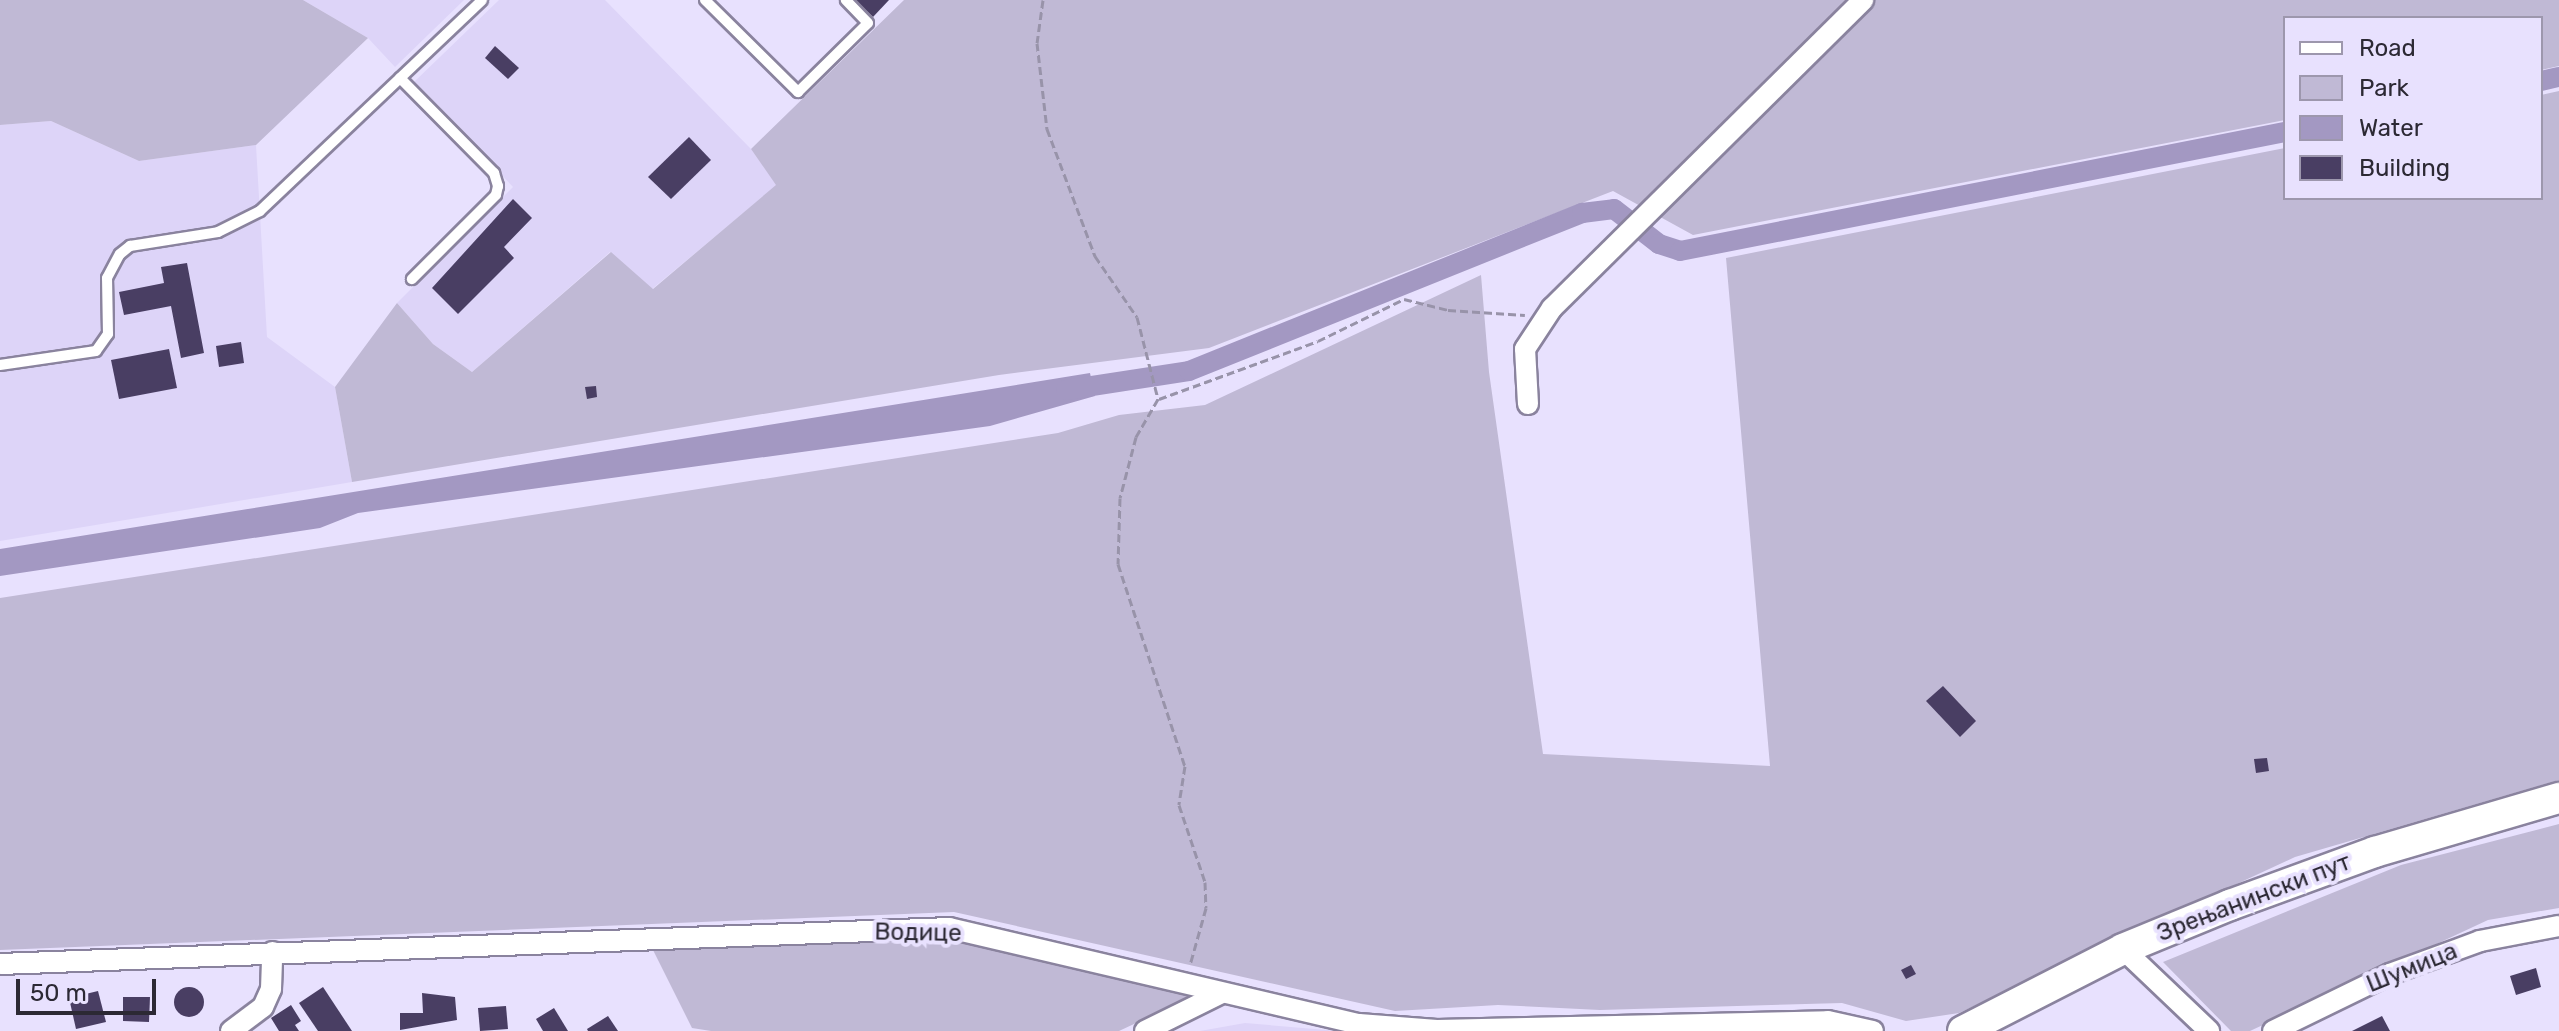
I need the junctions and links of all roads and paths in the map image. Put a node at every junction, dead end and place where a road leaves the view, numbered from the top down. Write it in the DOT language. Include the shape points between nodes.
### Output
graph roads {
  1 [pos="482,0"];
  2 [pos="705,0"];
  3 [pos="846,0"];
  4 [pos="1043,0"];
  5 [pos="1863,0"];
  6 [pos="400,78"];
  7 [pos="412,279"];
  8 [pos="1552,308"];
  9 [pos="0,365"];
  10 [pos="1158,399"];
  11 [pos="1528,404"];
  12 [pos="2559,798"];
  13 [pos="2559,926"];
  14 [pos="2123,949"];
  15 [pos="272,952"];
  16 [pos="0,964"];
  17 [pos="1184,984"];
  18 [pos="1222,993"];
  19 [pos="231,1031"];
  20 [pos="1145,1031"];
  21 [pos="1873,1031"];
  22 [pos="1963,1031"];
  23 [pos="2209,1031"];
  24 [pos="2273,1031"];
  1 -- 6 [label="lane"];
  2 -- 3 [label="lane" via="798,92 868,23"];
  4 -- 10 [label="path" via="1037,43 1047,129 1095,256 1137,317"];
  5 -- 8 [label="street"];
  6 -- 7 [label="lane" via="494,173 498,186 496,195"];
  6 -- 9 [label="lane" via="246,220 205,235 130,246 120,254 107,278 108,334 96,351"];
  8 -- 10 [label="path" via="1514,318 1404,299 1318,341"];
  8 -- 11 [label="street" via="1525,349"];
  10 -- 17 [label="path" via="1136,437 1120,498 1118,564 1185,766 1179,805 1205,882 1206,908"];
  12 -- 14 [label="main road, Зрењанински пут" via="2375,852"];
  13 -- 24 [label="street, Шумица" via="2480,941 2390,974"];
  14 -- 22 [label="main road, Зрењанински пут"];
  14 -- 23 [label="street"];
  15 -- 16 [label="street, Водице"];
  15 -- 17 [label="street, Водице" via="949,928"];
  15 -- 19 [label="street" via="271,989 263,1007"];
  17 -- 18 [label="street, Водице"];
  18 -- 20 [label="street"];
  18 -- 21 [label="street, Водице" via="1359,1024 1437,1030 1828,1021"];
}
